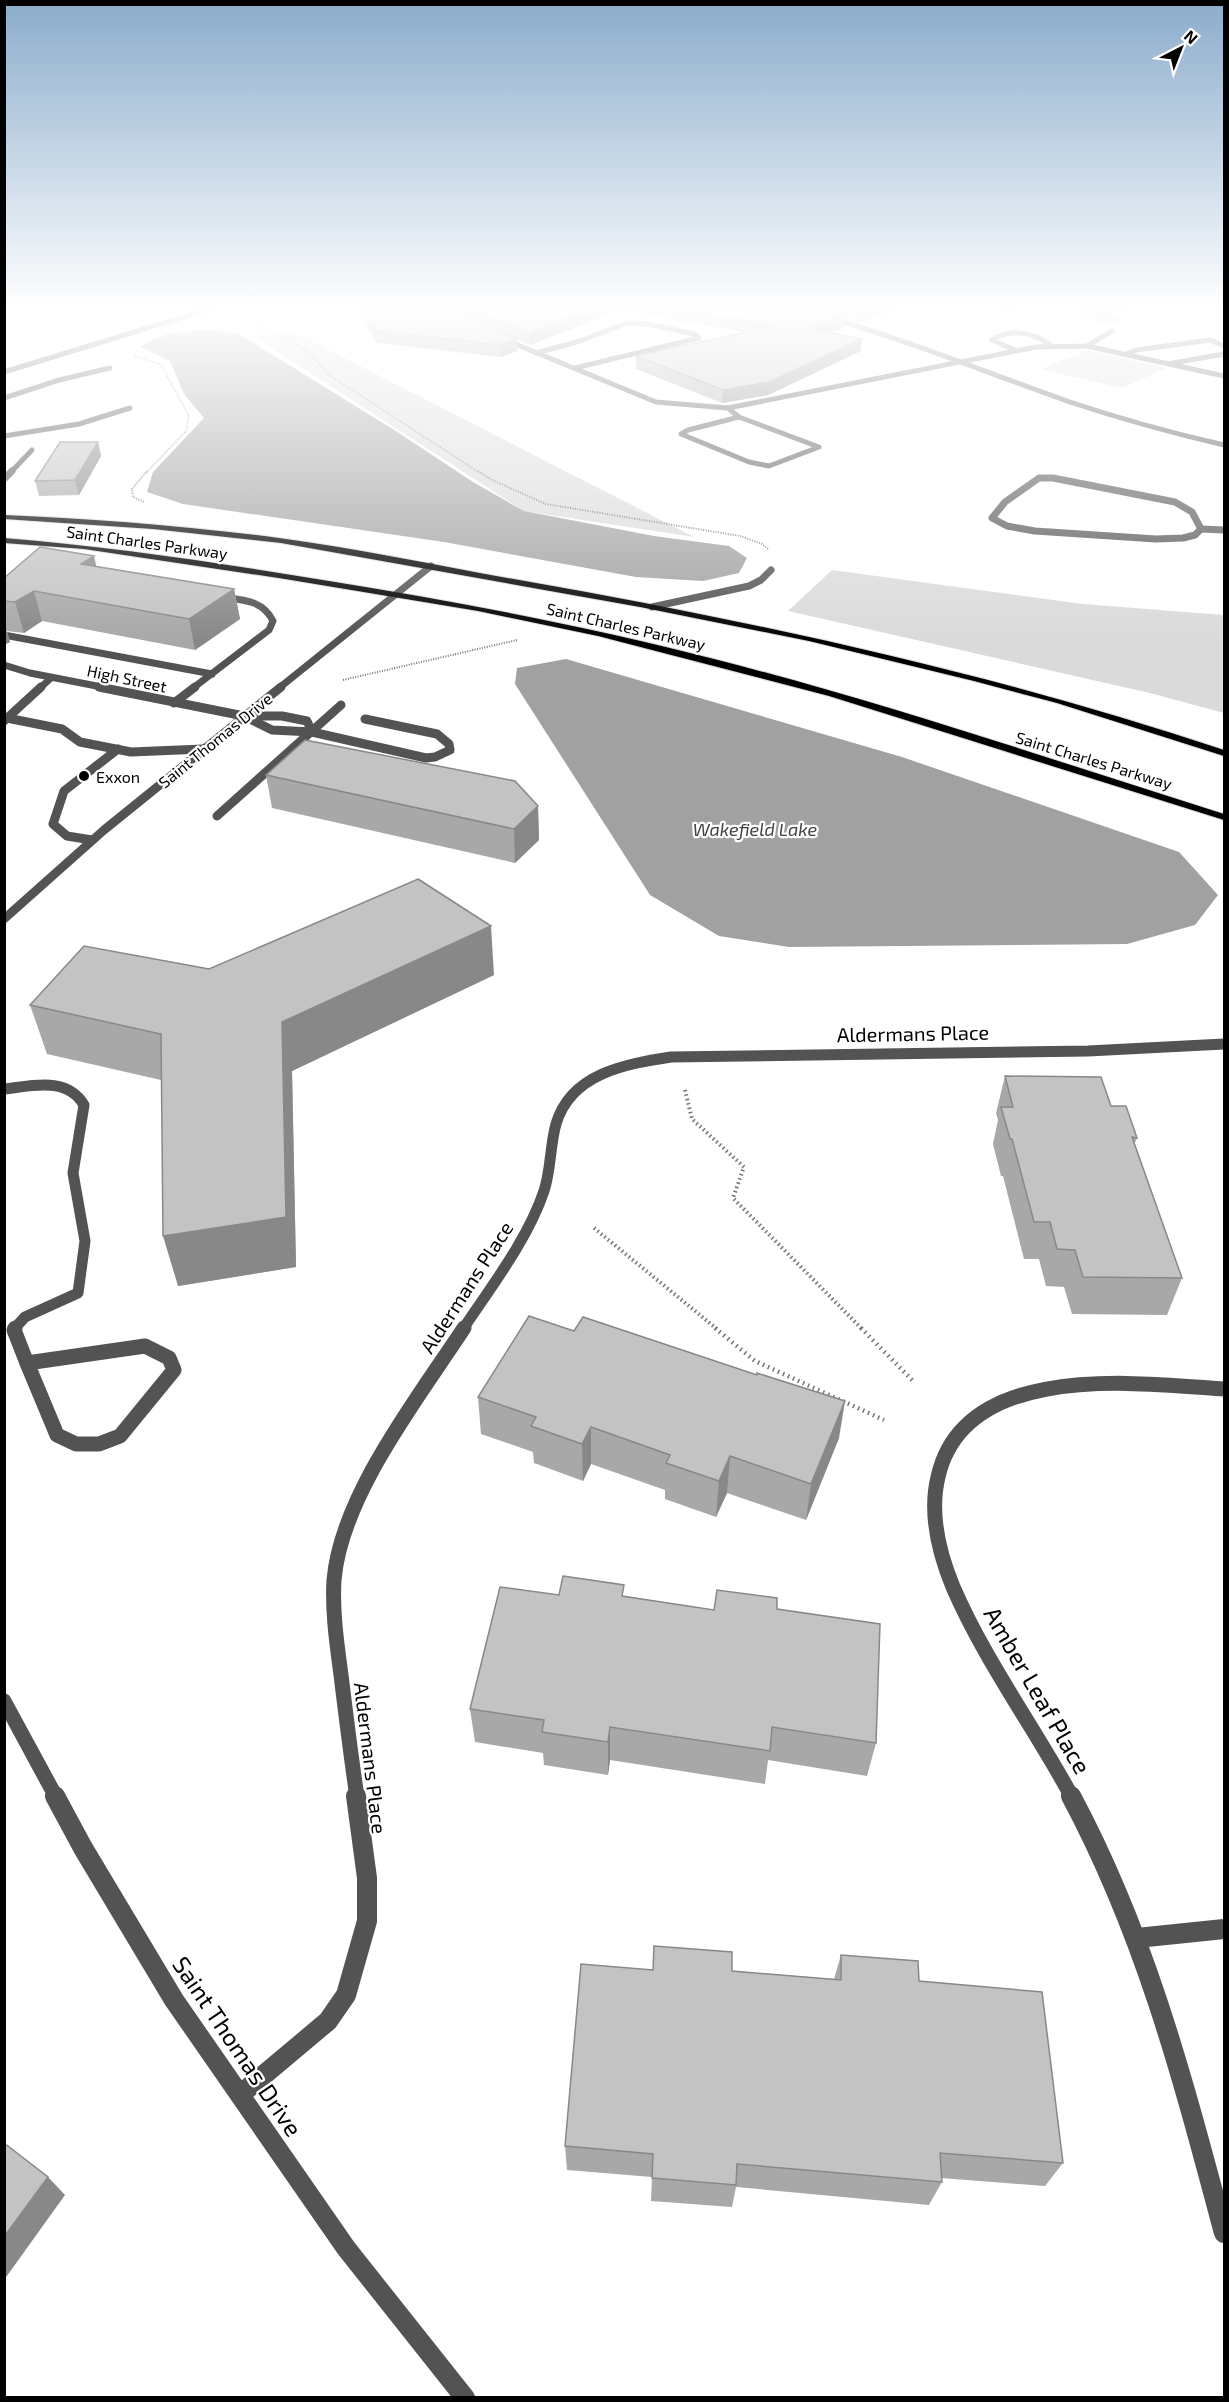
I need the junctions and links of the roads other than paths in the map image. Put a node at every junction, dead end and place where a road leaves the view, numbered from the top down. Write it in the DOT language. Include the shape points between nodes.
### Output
graph roads {
  1 [pos="102,417"];
  2 [pos="740,417"];
  3 [pos="1114,417"];
  4 [pos="4,436"];
  5 [pos="1224,445"];
  6 [pos="32,450"];
  7 [pos="4,470"];
  8 [pos="12,470"];
  9 [pos="4,479"];
  10 [pos="4,517"];
  11 [pos="1201,529"];
  12 [pos="1224,530"];
  13 [pos="4,540"];
  14 [pos="431,566"];
  15 [pos="771,570"];
  16 [pos="396,594"];
  17 [pos="212,595"];
  18 [pos="652,607"];
  19 [pos="4,635"];
  20 [pos="4,666"];
  21 [pos="212,674"];
  22 [pos="51,678"];
  23 [pos="174,703"];
  24 [pos="341,705"];
  25 [pos="244,716"];
  26 [pos="365,719"];
  27 [pos="6,720"];
  28 [pos="312,732"];
  29 [pos="118,749"];
  30 [pos="203,749"];
  31 [pos="1224,753"];
  32 [pos="217,816"];
  33 [pos="1224,816"];
  34 [pos="92,840"];
  35 [pos="4,919"];
  36 [pos="1224,1044"];
  37 [pos="4,1089"];
  38 [pos="26,1363"];
  39 [pos="1224,1389"];
  40 [pos="4,1701"];
  41 [pos="1224,1929"];
  42 [pos="1137,1938"];
  43 [pos="241,2094"];
  44 [pos="1224,2233"];
  45 [pos="465,2397"];
  1 -- 4 [label="street"];
  2 -- 2 [label="street" via="681,434 749,462 769,466 819,447"];
  3 -- 5 [label="street"];
  6 -- 8 [label="street"];
  7 -- 8 [label="street"];
  8 -- 9 [label="street"];
  10 -- 14 [label="main road, Saint Charles Parkway" via="241,536"];
  11 -- 11 [label="street" via="1195,535 1173,539 1035,531 1007,526 995,521 992,514 1034,480 1053,478 1176,502 1189,508"];
  11 -- 12 [label="street"];
  13 -- 16 [label="main road, Saint Charles Parkway" via="120,552"];
  14 -- 16 [label="street, Saint Thomas Drive"];
  14 -- 18 [label="main road, Saint Charles Parkway"];
  15 -- 18 [label="street" via="749,586"];
  16 -- 25 [label="street, Saint Thomas Drive"];
  16 -- 33 [label="main road, Saint Charles Parkway" via="555,624 716,662 832,694"];
  17 -- 21 [label="street" via="266,607 273,621 269,630"];
  18 -- 31 [label="main road, Saint Charles Parkway" via="943,671"];
  19 -- 21 [label="street"];
  20 -- 22 [label="street, High Street"];
  21 -- 23 [label="street"];
  22 -- 23 [label="street, High Street"];
  22 -- 27 [label="street"];
  23 -- 25 [label="street, High Street"];
  24 -- 28 [label="street"];
  25 -- 28 [label="street" via="272,730"];
  25 -- 28 [label="street" via="282,716 307,721"];
  25 -- 30 [label="street, Saint Thomas Drive"];
  26 -- 28 [label="street" via="437,734 449,744 450,750 426,758"];
  27 -- 29 [label="street" via="62,729 80,742"];
  28 -- 32 [label="street"];
  29 -- 30 [label="street"];
  29 -- 34 [label="street" via="64,791 56,810 53,824 65,834"];
  30 -- 34 [label="street, Saint Thomas Drive"];
  34 -- 35 [label="street, Saint Thomas Drive"];
  36 -- 43 [label="street, Aldermans Place" via="671,1057 612,1068 574,1092 556,1123 544,1191 532,1220 395,1432 351,1512 341,1540 334,1581 337,1642 367,1878 367,1921 346,1995 328,2021"];
  37 -- 38 [label="street" via="49,1085 72,1088 84,1105 73,1173 85,1241 78,1293 17,1321 14,1330"];
  38 -- 38 [label="street" via="57,1435 76,1444 99,1444 120,1436 174,1370 169,1358 145,1346"];
  39 -- 42 [label="street, Amber Leaf Place" via="1100,1384 1015,1397 986,1408 959,1430 945,1453 937,1479 938,1539 953,1587 1083,1819"];
  40 -- 43 [label="street, Saint Thomas Drive" via="83,1848 174,2000"];
  41 -- 42 [label="street"];
  42 -- 44 [label="street, Amber Leaf Place"];
  43 -- 45 [label="street, Saint Thomas Drive" via="346,2248"];
}
